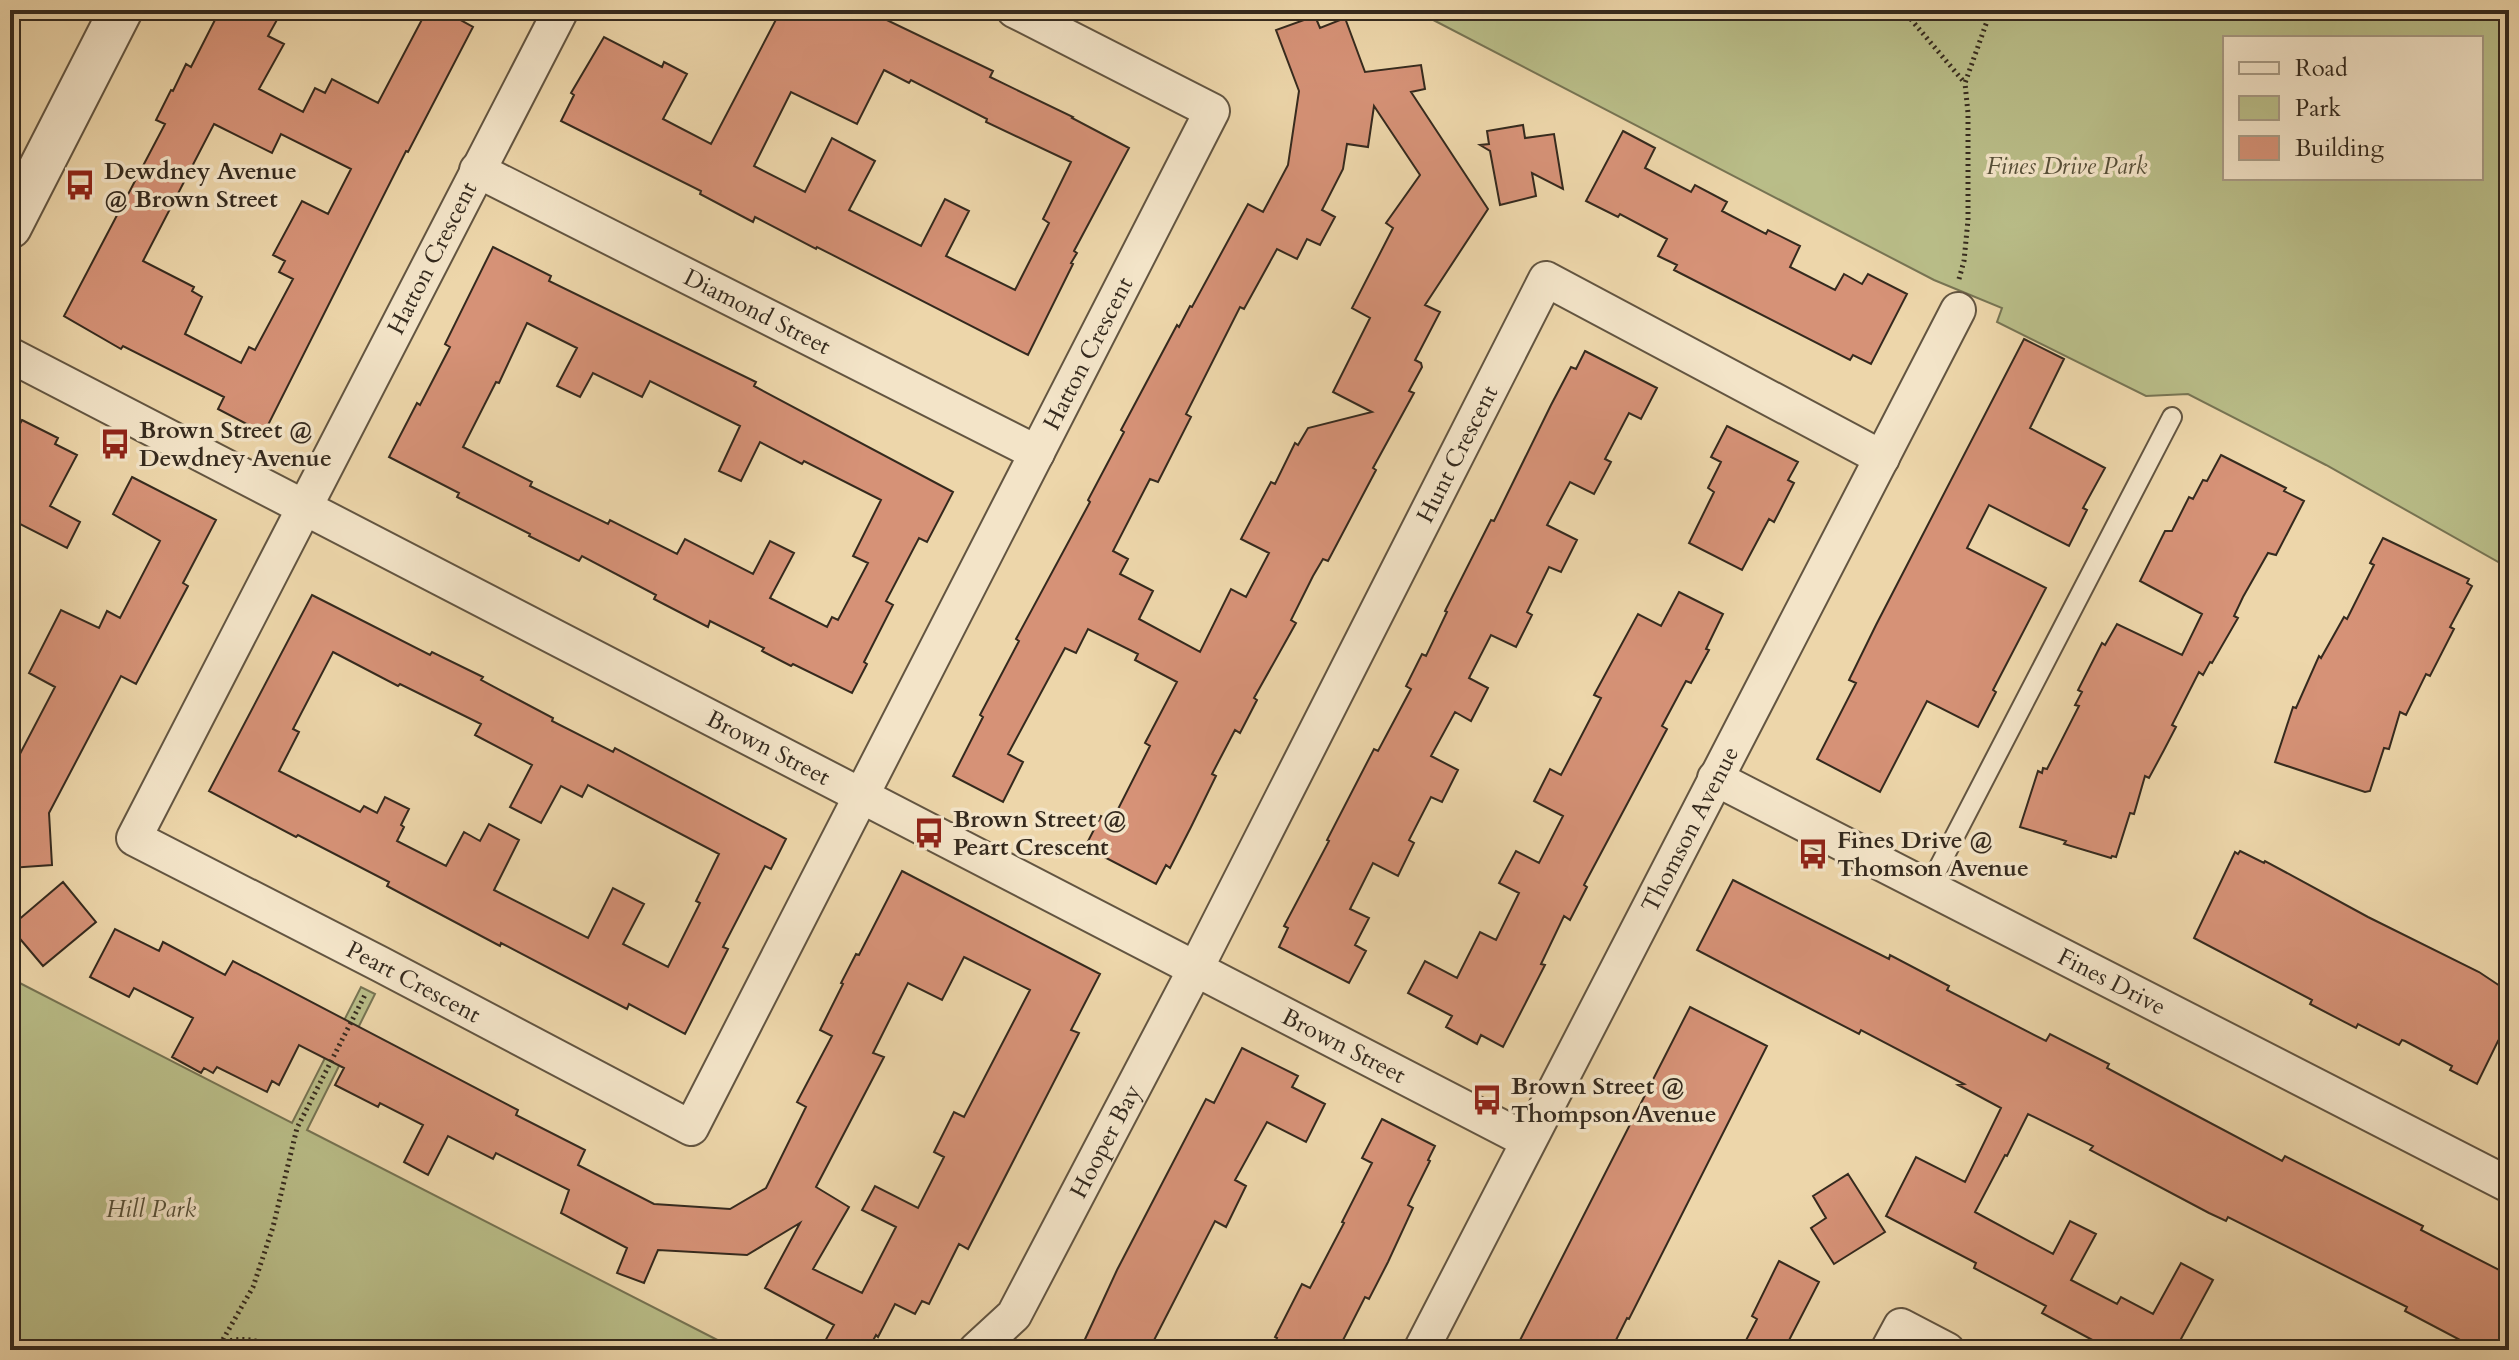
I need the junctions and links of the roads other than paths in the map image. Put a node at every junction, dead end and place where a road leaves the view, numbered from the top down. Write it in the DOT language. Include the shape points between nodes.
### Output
graph roads {
  1 [pos="121,10"];
  2 [pos="561,10"];
  3 [pos="1014,10"];
  4 [pos="477,170"];
  5 [pos="10,227"];
  6 [pos="1958,310"];
  7 [pos="10,355"];
  8 [pos="2172,417"];
  9 [pos="1037,453"];
  10 [pos="1882,458"];
  11 [pos="305,508"];
  12 [pos="1715,778"];
  13 [pos="863,796"];
  14 [pos="1929,886"];
  15 [pos="1196,968"];
  16 [pos="1528,1141"];
  17 [pos="2509,1185"];
  18 [pos="1014,1315"];
  19 [pos="976,1350"];
  20 [pos="1010,1350"];
  21 [pos="1421,1350"];
  22 [pos="1888,1350"];
  23 [pos="1947,1350"];
  1 -- 5 [label="street"];
  2 -- 4 [label="street, Hatton Crescent"];
  3 -- 9 [label="street, Hatton Crescent" via="1212,111"];
  4 -- 9 [label="street, Diamond Street"];
  4 -- 11 [label="street, Hatton Crescent"];
  6 -- 10 [label="street, Thomson Avenue"];
  7 -- 11 [label="street, Brown Street"];
  8 -- 14 [label="lane"];
  9 -- 13 [label="street, Hatton Crescent"];
  10 -- 12 [label="street, Thomson Avenue"];
  10 -- 15 [label="street, Hunt Crescent" via="1546,279"];
  11 -- 13 [label="street, Brown Street"];
  11 -- 13 [label="street, Peart Crescent" via="134,838 691,1128"];
  12 -- 14 [label="street, Fines Drive"];
  12 -- 16 [label="street, Thomson Avenue"];
  13 -- 15 [label="street, Brown Street"];
  14 -- 17 [label="street, Fines Drive"];
  15 -- 16 [label="street, Brown Street"];
  15 -- 18 [label="street, Hooper Bay"];
  16 -- 21 [label="street, Thomson Avenue"];
  18 -- 19 [label="street, Hooper Bay"];
  18 -- 20 [label="street, Hooper Bay"];
  22 -- 23 [label="street" via="1901,1326"];
}
